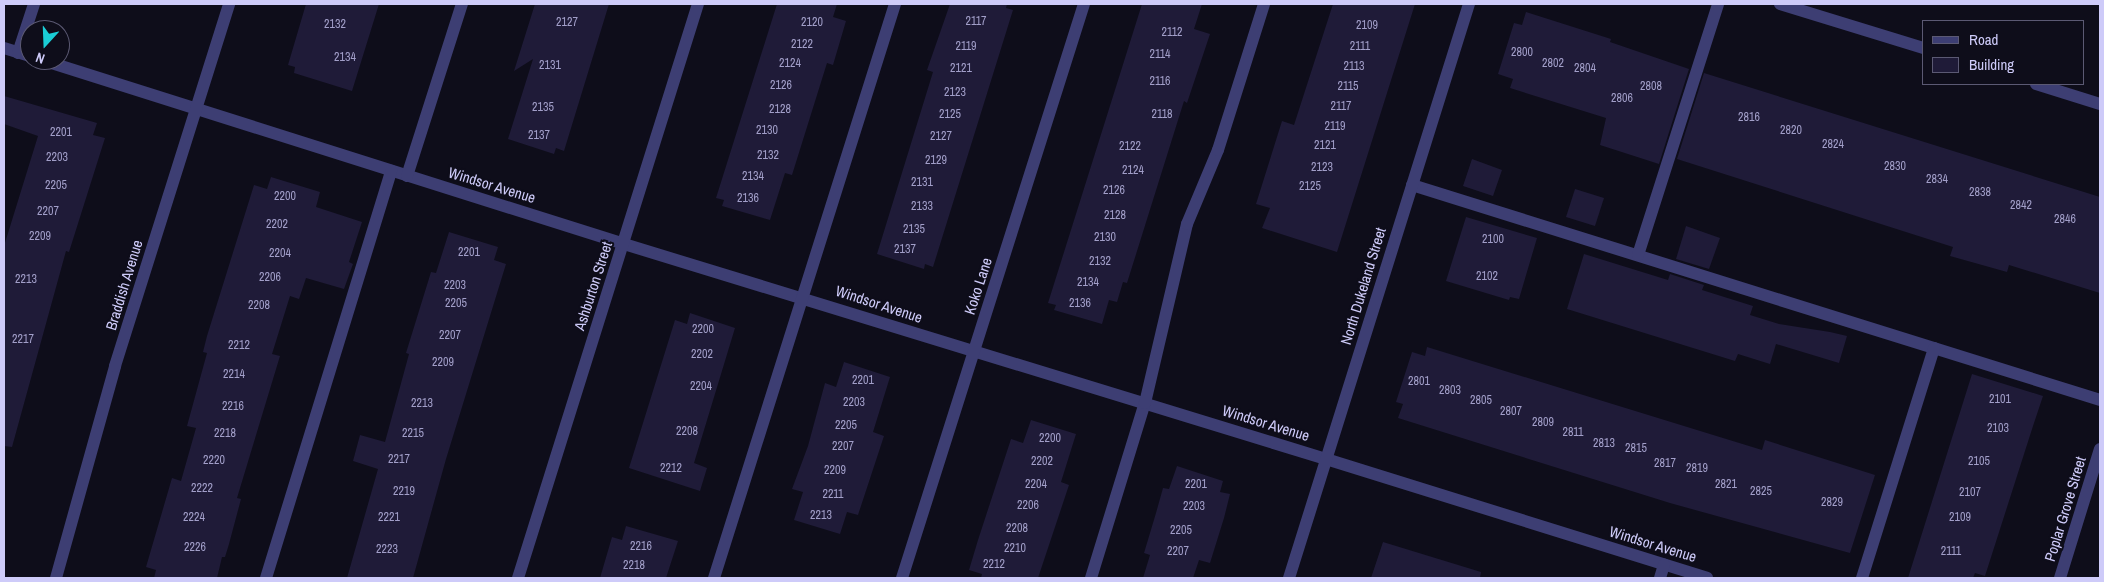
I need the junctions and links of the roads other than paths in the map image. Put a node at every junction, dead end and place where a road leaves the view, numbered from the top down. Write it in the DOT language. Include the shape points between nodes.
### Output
graph roads {
  1 [pos="34,4"];
  2 [pos="229,4"];
  3 [pos="462,4"];
  4 [pos="698,4"];
  5 [pos="895,4"];
  6 [pos="1084,4"];
  7 [pos="1264,4"];
  8 [pos="1469,4"];
  9 [pos="1718,4"];
  10 [pos="1780,4"];
  11 [pos="31,20"];
  12 [pos="4,48"];
  13 [pos="1922,48"];
  14 [pos="20,53"];
  15 [pos="70,69"];
  16 [pos="2039,85"];
  17 [pos="2100,104"];
  18 [pos="196,108"];
  19 [pos="391,171"];
  20 [pos="407,176"];
  21 [pos="1412,185"];
  22 [pos="624,244"];
  23 [pos="1638,255"];
  24 [pos="802,297"];
  25 [pos="1934,348"];
  26 [pos="974,351"];
  27 [pos="2100,400"];
  28 [pos="1145,403"];
  29 [pos="2100,449"];
  30 [pos="1326,458"];
  31 [pos="1664,565"];
  32 [pos="56,578"];
  33 [pos="266,578"];
  34 [pos="518,578"];
  35 [pos="714,578"];
  36 [pos="902,578"];
  37 [pos="1090,578"];
  38 [pos="1289,578"];
  39 [pos="1660,578"];
  40 [pos="1707,578"];
  41 [pos="1862,578"];
  42 [pos="2060,578"];
  1 -- 11 [label="street"];
  2 -- 18 [label="street, Braddish Avenue"];
  3 -- 20 [label="street"];
  4 -- 22 [label="street, Ashburton Street"];
  5 -- 24 [label="street"];
  6 -- 26 [label="street, Koko Lane"];
  7 -- 28 [label="street" via="1218,150 1187,224"];
  8 -- 21 [label="street, North Dukeland Street"];
  9 -- 23 [label="street"];
  10 -- 13 [label="street"];
  12 -- 14 [label="street"];
  15 -- 18 [label="street, Windsor Avenue"];
  16 -- 17 [label="street"];
  18 -- 19 [label="street, Windsor Avenue"];
  18 -- 32 [label="street, Braddish Avenue" via="116,366"];
  19 -- 20 [label="street, Windsor Avenue"];
  19 -- 33 [label="street"];
  20 -- 22 [label="street, Windsor Avenue"];
  21 -- 23 [label="street"];
  21 -- 30 [label="street, North Dukeland Street"];
  22 -- 24 [label="street, Windsor Avenue"];
  22 -- 34 [label="street, Ashburton Street"];
  23 -- 25 [label="street"];
  24 -- 26 [label="street, Windsor Avenue"];
  24 -- 35 [label="street"];
  25 -- 27 [label="street"];
  25 -- 41 [label="street"];
  26 -- 28 [label="street, Windsor Avenue"];
  26 -- 36 [label="street, Koko Lane"];
  28 -- 30 [label="street, Windsor Avenue"];
  28 -- 37 [label="street"];
  29 -- 42 [label="street, Poplar Grove Street"];
  30 -- 31 [label="street, Windsor Avenue"];
  30 -- 38 [label="street, North Dukeland Street"];
  31 -- 39 [label="street"];
  31 -- 40 [label="street, Windsor Avenue"];
}
